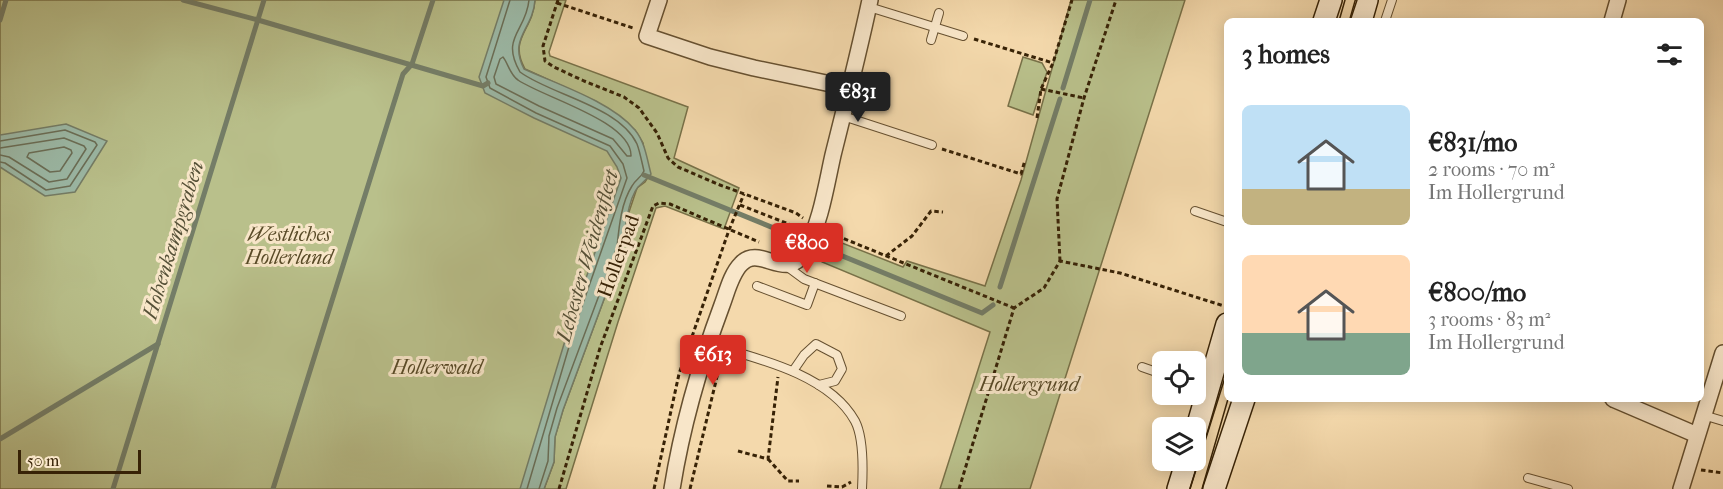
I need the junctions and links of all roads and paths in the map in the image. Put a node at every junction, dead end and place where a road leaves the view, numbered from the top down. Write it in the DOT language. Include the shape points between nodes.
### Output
graph roads {
  1 [pos="659,0"];
  2 [pos="1072,0"];
  3 [pos="1116,0"];
  4 [pos="1330,0"];
  5 [pos="1367,0"];
  6 [pos="1392,0"];
  7 [pos="1618,0"];
  8 [pos="558,2"];
  9 [pos="869,4"];
  10 [pos="939,13"];
  11 [pos="1325,18"];
  12 [pos="1362,18"];
  13 [pos="1386,18"];
  14 [pos="1613,18"];
  15 [pos="935,27"];
  16 [pos="648,36"];
  17 [pos="963,36"];
  18 [pos="931,40"];
  19 [pos="1053,63"];
  20 [pos="850,88"];
  21 [pos="1041,89"];
  22 [pos="1084,99"];
  23 [pos="843,116"];
  24 [pos="1037,118"];
  25 [pos="932,145"];
  26 [pos="1025,160"];
  27 [pos="744,194"];
  28 [pos="739,206"];
  29 [pos="1195,211"];
  30 [pos="943,212"];
  31 [pos="1224,221"];
  32 [pos="794,226"];
  33 [pos="729,230"];
  34 [pos="810,237"];
  35 [pos="886,256"];
  36 [pos="1060,261"];
  37 [pos="785,265"];
  38 [pos="715,270"];
  39 [pos="815,284"];
  40 [pos="757,286"];
  41 [pos="1014,308"];
  42 [pos="1224,314"];
  43 [pos="901,316"];
  44 [pos="1224,321"];
  45 [pos="708,344"];
  46 [pos="724,349"];
  47 [pos="1723,353"];
  48 [pos="781,367"];
  49 [pos="1143,367"];
  50 [pos="1152,370"];
  51 [pos="793,371"];
  52 [pos="1206,374"];
  53 [pos="819,385"];
  54 [pos="1243,402"];
  55 [pos="1620,402"];
  56 [pos="1703,416"];
  57 [pos="1723,421"];
  58 [pos="1697,435"];
  59 [pos="738,451"];
  60 [pos="768,459"];
  61 [pos="1688,467"];
  62 [pos="1183,471"];
  63 [pos="1723,473"];
  64 [pos="1528,478"];
  65 [pos="862,479"];
  66 [pos="799,481"];
  67 [pos="827,486"];
  68 [pos="559,489"];
  69 [pos="672,489"];
  70 [pos="690,489"];
  71 [pos="862,489"];
  72 [pos="959,489"];
  73 [pos="1178,489"];
  74 [pos="1214,489"];
  75 [pos="1568,489"];
  76 [pos="1681,489"];
  1 -- 16 [label="street"];
  2 -- 19 [label="path"];
  3 -- 22 [label="path"];
  4 -- 11 [label="main road"];
  5 -- 12 [label="main road"];
  6 -- 13 [label="lane"];
  7 -- 14 [label="street"];
  8 -- 16 [label="path"];
  8 -- 27 [label="path" via="543,46 545,61 624,97 639,108 657,133 668,158 678,167"];
  9 -- 15 [label="lane"];
  9 -- 20 [label="street"];
  10 -- 15 [label="lane"];
  15 -- 17 [label="lane"];
  15 -- 18 [label="lane"];
  16 -- 20 [label="street" via="710,57"];
  17 -- 19 [label="path"];
  19 -- 21 [label="path"];
  20 -- 23 [label="street"];
  21 -- 22 [label="path"];
  21 -- 24 [label="path"];
  22 -- 36 [label="path" via="1057,199"];
  23 -- 25 [label="lane"];
  23 -- 34 [label="street"];
  25 -- 26 [label="path" via="1021,174"];
  27 -- 28 [label="path"];
  27 -- 34 [label="path" via="796,213"];
  28 -- 32 [label="path"];
  28 -- 33 [label="path"];
  29 -- 31 [label="lane"];
  30 -- 35 [label="path" via="932,211 912,236"];
  33 -- 38 [label="path"];
  33 -- 68 [label="path, Hollerpad" via="670,204 653,206 600,348"];
  34 -- 35 [label="path"];
  34 -- 37 [label="street" via="794,263"];
  35 -- 41 [label="path"];
  36 -- 41 [label="path" via="1044,288"];
  36 -- 42 [label="path" via="1120,273"];
  37 -- 39 [label="lane"];
  37 -- 45 [label="street" via="760,258 741,263"];
  39 -- 40 [label="lane" via="807,304"];
  39 -- 43 [label="lane"];
  41 -- 72 [label="path"];
  44 -- 52 [label="main road"];
  45 -- 46 [label="lane"];
  45 -- 69 [label="street" via="678,449"];
  46 -- 48 [label="lane"];
  46 -- 70 [label="path"];
  47 -- 56 [label="street"];
  48 -- 51 [label="lane"];
  48 -- 60 [label="path"];
  49 -- 50 [label="lane"];
  51 -- 53 [label="lane"];
  51 -- 53 [label="lane" via="816,344 837,355 842,369 835,381"];
  53 -- 65 [label="lane" via="856,422 862,450"];
  54 -- 74 [label="main road"];
  55 -- 58 [label="street"];
  56 -- 57 [label="lane"];
  56 -- 58 [label="street"];
  58 -- 61 [label="street"];
  59 -- 60 [label="path"];
  60 -- 66 [label="path" via="788,481"];
  61 -- 63 [label="path"];
  61 -- 76 [label="street"];
  62 -- 73 [label="main road"];
  64 -- 75 [label="lane"];
  65 -- 67 [label="path" via="842,487"];
  65 -- 71 [label="lane"];
}
